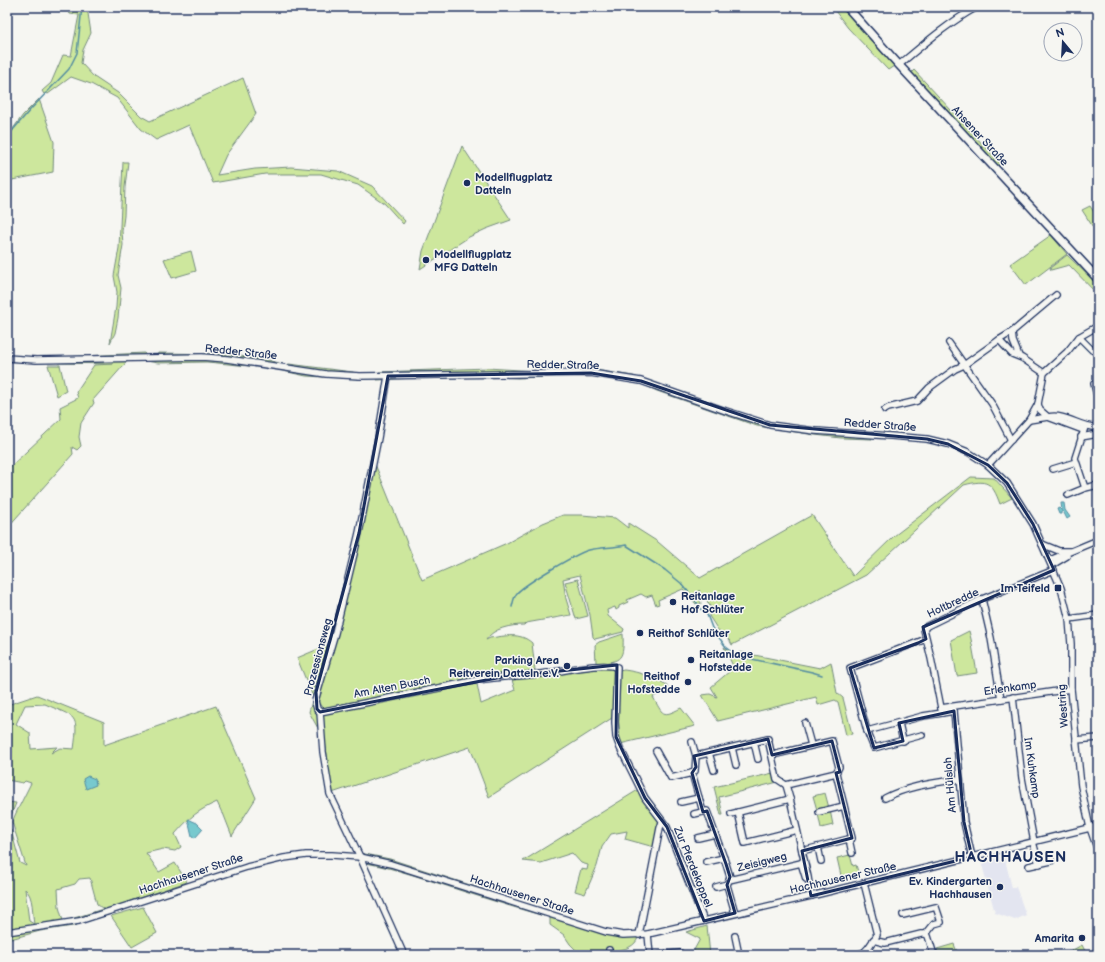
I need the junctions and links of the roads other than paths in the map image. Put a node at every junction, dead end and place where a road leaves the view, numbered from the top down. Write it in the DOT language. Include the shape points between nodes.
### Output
graph roads {
  1 [pos="847,7"];
  2 [pos="977,7"];
  3 [pos="899,65"];
  4 [pos="1098,279"];
  5 [pos="1056,295"];
  6 [pos="1098,326"];
  7 [pos="1012,332"];
  8 [pos="1079,337"];
  9 [pos="1000,340"];
  10 [pos="949,343"];
  11 [pos="1098,352"];
  12 [pos="1019,356"];
  13 [pos="7,358"];
  14 [pos="964,365"];
  15 [pos="1044,373"];
  16 [pos="388,376"];
  17 [pos="1094,384"];
  18 [pos="1098,399"];
  19 [pos="1038,404"];
  20 [pos="885,410"];
  21 [pos="1048,417"];
  22 [pos="1029,420"];
  23 [pos="1098,427"];
  24 [pos="1084,428"];
  25 [pos="1098,434"];
  26 [pos="1081,437"];
  27 [pos="1011,440"];
  28 [pos="1076,462"];
  29 [pos="988,465"];
  30 [pos="1053,469"];
  31 [pos="1098,484"];
  32 [pos="1084,488"];
  33 [pos="1068,495"];
  34 [pos="1098,540"];
  35 [pos="1042,544"];
  36 [pos="1074,550"];
  37 [pos="1052,565"];
  38 [pos="982,599"];
  39 [pos="1098,615"];
  40 [pos="1069,619"];
  41 [pos="926,639"];
  42 [pos="1071,689"];
  43 [pos="1013,698"];
  44 [pos="1001,699"];
  45 [pos="953,709"];
  46 [pos="942,711"];
  47 [pos="320,712"];
  48 [pos="805,723"];
  49 [pos="899,723"];
  50 [pos="868,731"];
  51 [pos="922,735"];
  52 [pos="1098,738"];
  53 [pos="1076,740"];
  54 [pos="903,741"];
  55 [pos="692,742"];
  56 [pos="754,742"];
  57 [pos="811,745"];
  58 [pos="732,748"];
  59 [pos="656,751"];
  60 [pos="709,753"];
  61 [pos="772,755"];
  62 [pos="696,756"];
  63 [pos="758,760"];
  64 [pos="736,765"];
  65 [pos="714,770"];
  66 [pos="692,773"];
  67 [pos="836,773"];
  68 [pos="959,779"];
  69 [pos="786,785"];
  70 [pos="699,798"];
  71 [pos="885,798"];
  72 [pos="790,800"];
  73 [pos="681,802"];
  74 [pos="844,806"];
  75 [pos="703,812"];
  76 [pos="738,812"];
  77 [pos="819,812"];
  78 [pos="694,814"];
  79 [pos="731,814"];
  80 [pos="662,822"];
  81 [pos="1098,826"];
  82 [pos="1090,828"];
  83 [pos="797,830"];
  84 [pos="715,834"];
  85 [pos="698,838"];
  86 [pos="849,839"];
  87 [pos="1034,842"];
  88 [pos="818,847"];
  89 [pos="802,851"];
  90 [pos="1098,851"];
  91 [pos="852,853"];
  92 [pos="360,857"];
  93 [pos="972,857"];
  94 [pos="724,858"];
  95 [pos="802,861"];
  96 [pos="822,861"];
  97 [pos="1050,861"];
  98 [pos="706,862"];
  99 [pos="1039,864"];
  100 [pos="1029,866"];
  101 [pos="728,882"];
  102 [pos="864,883"];
  103 [pos="716,887"];
  104 [pos="811,896"];
  105 [pos="735,914"];
  106 [pos="903,915"];
  107 [pos="704,921"];
  108 [pos="7,932"];
  109 [pos="639,934"];
  110 [pos="648,934"];
  111 [pos="926,934"];
  112 [pos="735,936"];
  113 [pos="873,940"];
  114 [pos="680,953"];
  115 [pos="863,954"];
  116 [pos="404,955"];
  117 [pos="650,955"];
  118 [pos="660,955"];
  119 [pos="739,955"];
  120 [pos="855,955"];
  121 [pos="934,955"];
  1 -- 3 [label="main road, Ahsener Straße"];
  2 -- 3 [label="street" via="934,35"];
  3 -- 4 [label="main road, Ahsener Straße"];
  5 -- 7 [label="street"];
  6 -- 8 [label="street"];
  7 -- 9 [label="street"];
  7 -- 12 [label="street"];
  8 -- 11 [label="street" via="1092,350"];
  8 -- 15 [label="street"];
  9 -- 12 [label="street" via="1012,354"];
  9 -- 14 [label="street"];
  10 -- 14 [label="street"];
  12 -- 15 [label="street"];
  13 -- 16 [label="street, Redder Straße" via="36,360 202,357 326,374"];
  14 -- 20 [label="street" via="929,388 917,401"];
  14 -- 27 [label="street" via="992,404"];
  15 -- 19 [label="street"];
  16 -- 29 [label="street, Redder Straße" via="591,373 641,381 770,425 927,439 968,452"];
  16 -- 47 [label="street, Prozessionsweg" via="359,532 335,633 316,692 315,701"];
  17 -- 18 [label="street"];
  19 -- 21 [label="street" via="1040,410"];
  19 -- 22 [label="street"];
  21 -- 22 [label="street"];
  21 -- 24 [label="street"];
  22 -- 27 [label="street"];
  23 -- 24 [label="street"];
  24 -- 26 [label="street"];
  25 -- 26 [label="street"];
  26 -- 28 [label="street"];
  27 -- 29 [label="street"];
  28 -- 30 [label="street"];
  28 -- 32 [label="street"];
  29 -- 35 [label="street, Redder Straße" via="1014,494"];
  31 -- 32 [label="street"];
  32 -- 33 [label="street"];
  34 -- 36 [label="street"];
  35 -- 36 [label="street" via="1059,551"];
  35 -- 37 [label="street, Redder Straße"];
  36 -- 37 [label="street"];
  37 -- 38 [label="street, Holtbredde"];
  37 -- 40 [label="street, Westring"];
  38 -- 41 [label="street, Holtbredde" via="927,626 924,629"];
  38 -- 44 [label="street"];
  39 -- 40 [label="street"];
  40 -- 42 [label="street, Westring"];
  41 -- 46 [label="street"];
  41 -- 50 [label="street" via="850,668"];
  42 -- 43 [label="street, Erlenkamp"];
  42 -- 53 [label="street, Westring"];
  43 -- 44 [label="street, Erlenkamp"];
  43 -- 87 [label="street, Im Kuhkamp" via="1022,778"];
  44 -- 45 [label="street, Erlenkamp"];
  45 -- 46 [label="street, Erlenkamp"];
  45 -- 68 [label="street, Am Hülsloh"];
  46 -- 49 [label="street, Erlenkamp"];
  47 -- 80 [label="street, Am Alten Busch" via="478,680 594,667 617,667 616,737 645,798"];
  47 -- 92 [label="street, Prozessionsweg" via="330,794"];
  48 -- 57 [label="street"];
  49 -- 50 [label="street, Erlenkamp"];
  49 -- 54 [label="street"];
  50 -- 54 [label="street" via="874,748"];
  51 -- 54 [label="street"];
  52 -- 53 [label="street"];
  53 -- 82 [label="street, Westring" via="1081,786"];
  55 -- 62 [label="street"];
  56 -- 58 [label="street"];
  56 -- 61 [label="street" via="768,739"];
  56 -- 63 [label="street"];
  57 -- 61 [label="street"];
  57 -- 67 [label="street" via="832,741 839,767"];
  58 -- 60 [label="street"];
  58 -- 64 [label="street"];
  59 -- 66 [label="street" via="671,778"];
  60 -- 62 [label="street"];
  60 -- 65 [label="street"];
  61 -- 69 [label="street" via="777,779"];
  62 -- 66 [label="street" via="695,771"];
  66 -- 70 [label="street, Zeisigweg"];
  67 -- 69 [label="street"];
  67 -- 74 [label="street"];
  68 -- 71 [label="street" via="922,785 895,792"];
  68 -- 93 [label="street, Am Hülsloh" via="964,822"];
  69 -- 72 [label="street"];
  70 -- 73 [label="street"];
  70 -- 75 [label="street, Zeisigweg"];
  72 -- 76 [label="street"];
  72 -- 83 [label="street"];
  74 -- 77 [label="street"];
  74 -- 86 [label="street" via="852,838"];
  75 -- 78 [label="street"];
  75 -- 84 [label="street, Zeisigweg" via="706,811"];
  76 -- 79 [label="street"];
  76 -- 83 [label="street" via="745,843"];
  80 -- 107 [label="street, Zur Pferdekoppel"];
  80 -- 109 [label="street"];
  81 -- 82 [label="street, Hachhausener Straße"];
  82 -- 87 [label="street, Hachhausener Straße"];
  82 -- 90 [label="street, Westring"];
  83 -- 89 [label="street"];
  84 -- 85 [label="street"];
  84 -- 94 [label="street, Zeisigweg"];
  86 -- 88 [label="street"];
  86 -- 91 [label="street"];
  87 -- 93 [label="street, Hachhausener Straße"];
  87 -- 99 [label="street"];
  88 -- 89 [label="street"];
  88 -- 96 [label="street"];
  89 -- 95 [label="street"];
  92 -- 108 [label="street, Hachhausener Straße" via="306,855 284,858 240,869 79,921"];
  92 -- 109 [label="street, Hachhausener Straße" via="391,864 606,932"];
  92 -- 116 [label="street, Prozessionsweg"];
  93 -- 102 [label="street, Hachhausener Straße"];
  94 -- 98 [label="street, Zeisigweg"];
  94 -- 101 [label="street, Zeisigweg" via="730,877"];
  95 -- 101 [label="street, Zeisigweg"];
  95 -- 104 [label="street"];
  97 -- 99 [label="street"];
  99 -- 100 [label="street"];
  101 -- 103 [label="street, Zeisigweg"];
  101 -- 105 [label="street, Zeisigweg"];
  102 -- 104 [label="street, Hachhausener Straße"];
  102 -- 113 [label="street" via="877,935"];
  104 -- 105 [label="street, Hachhausener Straße"];
  105 -- 107 [label="street, Hachhausener Straße"];
  106 -- 111 [label="street" via="936,907 940,922 934,924"];
  107 -- 110 [label="street, Hachhausener Straße"];
  109 -- 110 [label="street, Hachhausener Straße"];
  110 -- 117 [label="street"];
  111 -- 113 [label="street" via="886,943"];
  111 -- 121 [label="street"];
  112 -- 119 [label="street"];
  113 -- 115 [label="street"];
  114 -- 118 [label="street"];
  115 -- 120 [label="street"];
}
